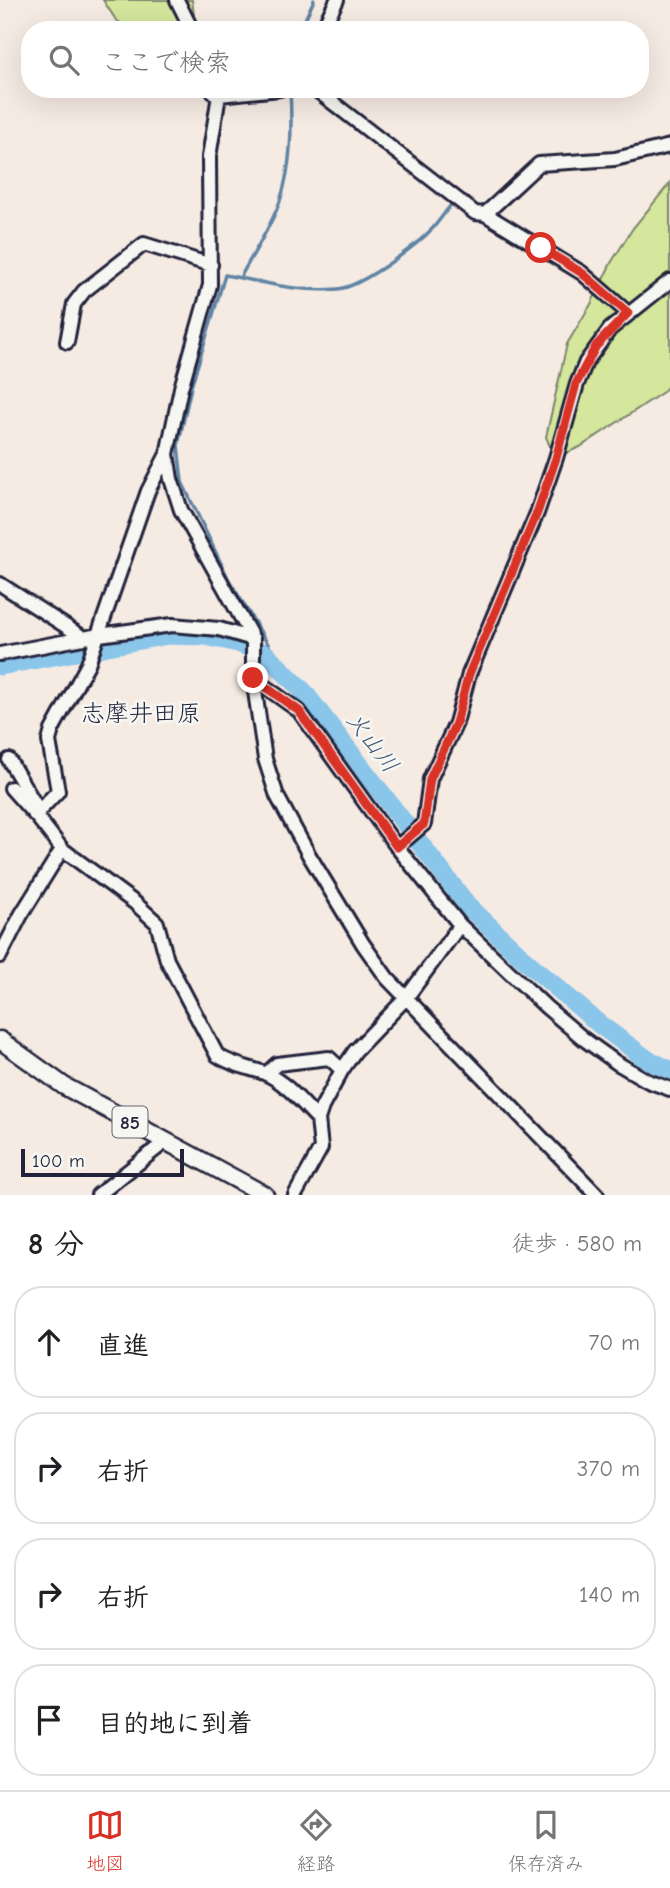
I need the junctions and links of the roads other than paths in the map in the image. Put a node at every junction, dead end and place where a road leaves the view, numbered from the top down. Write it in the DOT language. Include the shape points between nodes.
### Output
graph roads {
  1 [pos="177,0"];
  2 [pos="337,0"];
  3 [pos="188,21"];
  4 [pos="326,21"];
  5 [pos="215,98"];
  6 [pos="327,98"];
  7 [pos="670,146"];
  8 [pos="485,215"];
  9 [pos="211,265"];
  10 [pos="670,281"];
  11 [pos="628,313"];
  12 [pos="67,342"];
  13 [pos="167,454"];
  14 [pos="0,584"];
  15 [pos="99,635"];
  16 [pos="84,638"];
  17 [pos="253,639"];
  18 [pos="0,654"];
  19 [pos="253,678"];
  20 [pos="9,760"];
  21 [pos="11,788"];
  22 [pos="38,815"];
  23 [pos="400,845"];
  24 [pos="62,849"];
  25 [pos="460,925"];
  26 [pos="0,957"];
  27 [pos="407,997"];
  28 [pos="0,1040"];
  29 [pos="342,1070"];
  30 [pos="266,1074"];
  31 [pos="670,1088"];
  32 [pos="318,1119"];
  33 [pos="166,1140"];
  34 [pos="98,1195"];
  35 [pos="265,1195"];
  36 [pos="295,1195"];
  37 [pos="597,1195"];
  1 -- 3 [label="street"];
  2 -- 4 [label="street"];
  5 -- 9 [label="street" via="209,158"];
  6 -- 8 [label="street" via="475,214"];
  7 -- 8 [label="street" via="615,159 540,164"];
  8 -- 11 [label="street" via="572,265"];
  9 -- 12 [label="street" via="144,244 79,297"];
  9 -- 13 [label="street" via="210,285"];
  10 -- 11 [label="street"];
  11 -- 23 [label="street" via="596,346 576,384 537,513 430,779 424,824"];
  13 -- 15 [label="street" via="148,491"];
  13 -- 17 [label="street" via="181,510"];
  14 -- 16 [label="street"];
  15 -- 16 [label="street"];
  15 -- 17 [label="street" via="172,625 219,629"];
  15 -- 22 [label="street" via="48,741 58,791"];
  16 -- 18 [label="street"];
  17 -- 19 [label="street"];
  19 -- 23 [label="street" via="299,711"];
  19 -- 27 [label="street" via="265,759 277,796 363,944"];
  20 -- 22 [label="street"];
  21 -- 22 [label="street"];
  22 -- 24 [label="street"];
  23 -- 25 [label="street"];
  24 -- 26 [label="street"];
  24 -- 30 [label="street" via="158,923 167,960 217,1055"];
  25 -- 27 [label="street"];
  25 -- 31 [label="street" via="584,1040 617,1063"];
  27 -- 29 [label="street"];
  27 -- 37 [label="street"];
  28 -- 33 [label="main road, 85" via="64,1086"];
  29 -- 30 [label="street" via="329,1058 277,1064"];
  29 -- 32 [label="street"];
  30 -- 32 [label="street" via="284,1084"];
  32 -- 36 [label="street" via="321,1148"];
  33 -- 34 [label="street"];
  33 -- 35 [label="main road, 85"];
}
